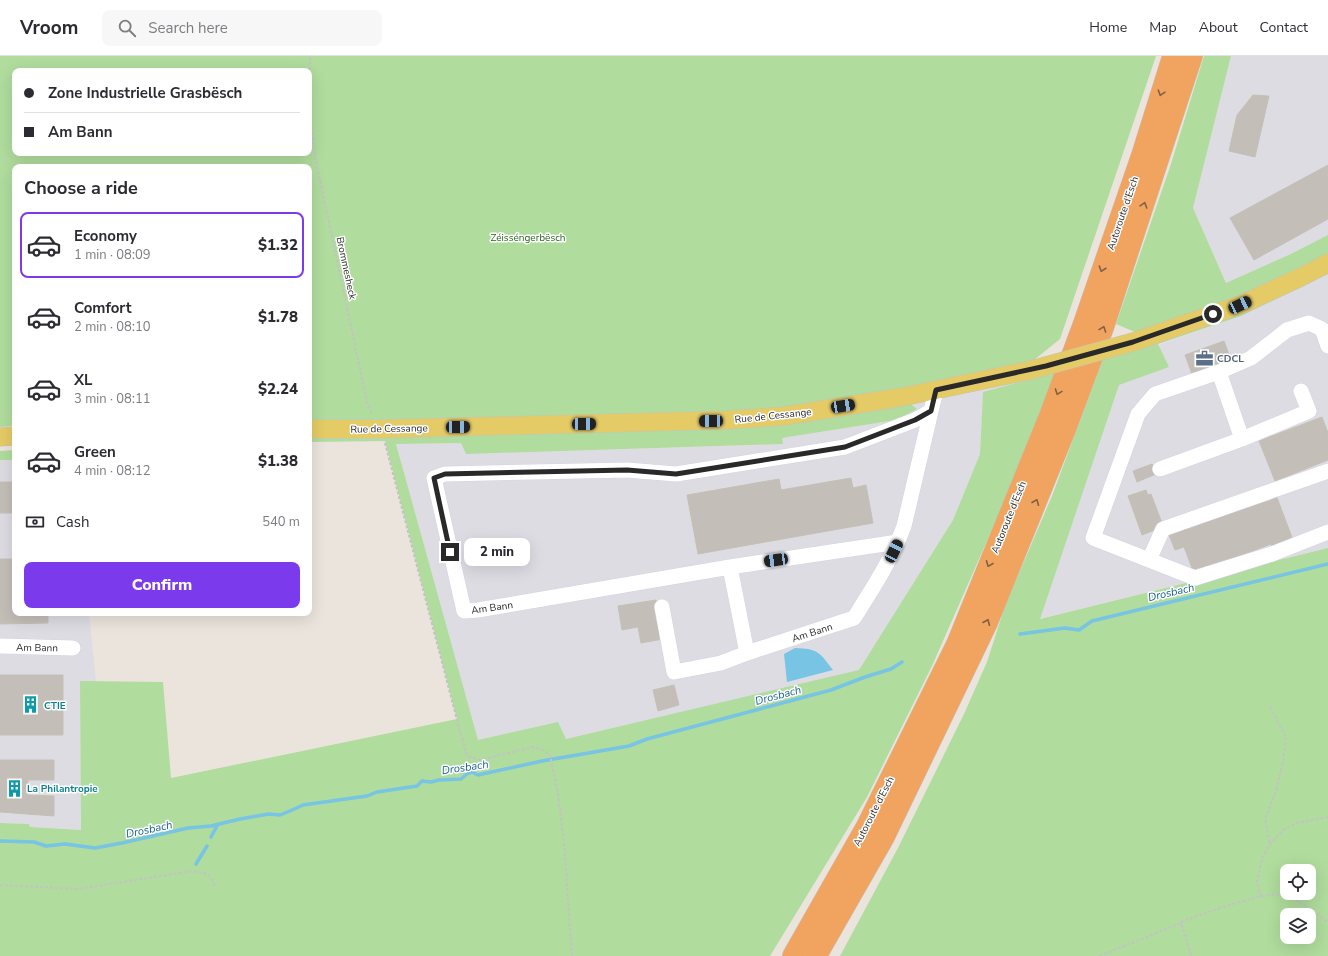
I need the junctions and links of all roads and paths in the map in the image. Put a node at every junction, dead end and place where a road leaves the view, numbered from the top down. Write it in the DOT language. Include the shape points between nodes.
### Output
graph roads {
  1 [pos="310,56"];
  2 [pos="1173,56"];
  3 [pos="1192,56"];
  4 [pos="310,68"];
  5 [pos="312,132"];
  6 [pos="1328,263"];
  7 [pos="1328,346"];
  8 [pos="1219,372"];
  9 [pos="936,390"];
  10 [pos="1301,391"];
  11 [pos="931,411"];
  12 [pos="312,429"];
  13 [pos="382,435"];
  14 [pos="12,436"];
  15 [pos="0,437"];
  16 [pos="1242,439"];
  17 [pos="1160,469"];
  18 [pos="1328,472"];
  19 [pos="1328,532"];
  20 [pos="898,542"];
  21 [pos="1149,560"];
  22 [pos="730,567"];
  23 [pos="662,607"];
  24 [pos="0,646"];
  25 [pos="73,648"];
  26 [pos="974,650"];
  27 [pos="747,653"];
  28 [pos="1270,708"];
  29 [pos="1328,817"];
  30 [pos="1270,844"];
  31 [pos="0,886"];
  32 [pos="216,887"];
  33 [pos="1261,897"];
  34 [pos="1181,922"];
  35 [pos="1328,922"];
  36 [pos="572,956"];
  37 [pos="793,956"];
  38 [pos="816,956"];
  39 [pos="828,956"];
  40 [pos="1099,956"];
  41 [pos="1191,956"];
  1 -- 4 [label="path"];
  2 -- 37 [label="highway, Autoroute d'Esch, one-way" via="1142,155 1050,415 957,644 867,826"];
  26 -- 3 [label="highway, Autoroute d'Esch, one-way" via="1065,430 1103,328"];
  5 -- 13 [label="path, Brommesheck" via="315,157 366,394 372,416"];
  6 -- 9 [label="main road, Rue de Cessange, bridge" via="1240,305 1133,342 1031,370"];
  7 -- 8 [label="street" via="1322,329 1309,323 1287,330 1251,358"];
  8 -- 16 [label="street"];
  8 -- 21 [label="street" via="1155,394 1138,414 1093,538"];
  9 -- 11 [label="street, Am Bann"];
  9 -- 13 [label="main road, Rue de Cessange" via="784,416"];
  10 -- 16 [label="street" via="1309,411"];
  11 -- 20 [label="street, Am Bann"];
  11 -- 22 [label="street, Am Bann" via="915,420 845,447 676,474 619,470 445,474 434,478 464,611"];
  12 -- 13 [label="main road, Rue de Cessange"];
  13 -- 36 [label="path, Brommesheck" via="467,756 480,760 533,747 550,755 564,843"];
  14 -- 15 [label="main road"];
  16 -- 17 [label="street"];
  18 -- 21 [label="street" via="1163,529"];
  19 -- 21 [label="street" via="1272,554 1195,578"];
  20 -- 22 [label="street, Am Bann"];
  20 -- 27 [label="street, Am Bann" via="854,618"];
  22 -- 27 [label="street"];
  23 -- 27 [label="street, Am Bann" via="674,672 721,663"];
  24 -- 25 [label="street, Am Bann"];
  26 -- 38 [label="highway, Autoroute d'Esch" via="884,837"];
  26 -- 39 [label="highway" via="956,712 890,843"];
  28 -- 30 [label="path" via="1286,737 1275,794 1265,819"];
  29 -- 30 [label="path" via="1297,823 1283,830"];
  30 -- 33 [label="path" via="1262,858 1257,882"];
  31 -- 32 [label="path" via="78,889 192,871 212,877"];
  33 -- 34 [label="path" via="1209,911"];
  33 -- 35 [label="path" via="1281,894"];
  34 -- 40 [label="path"];
  34 -- 41 [label="path"];
}
